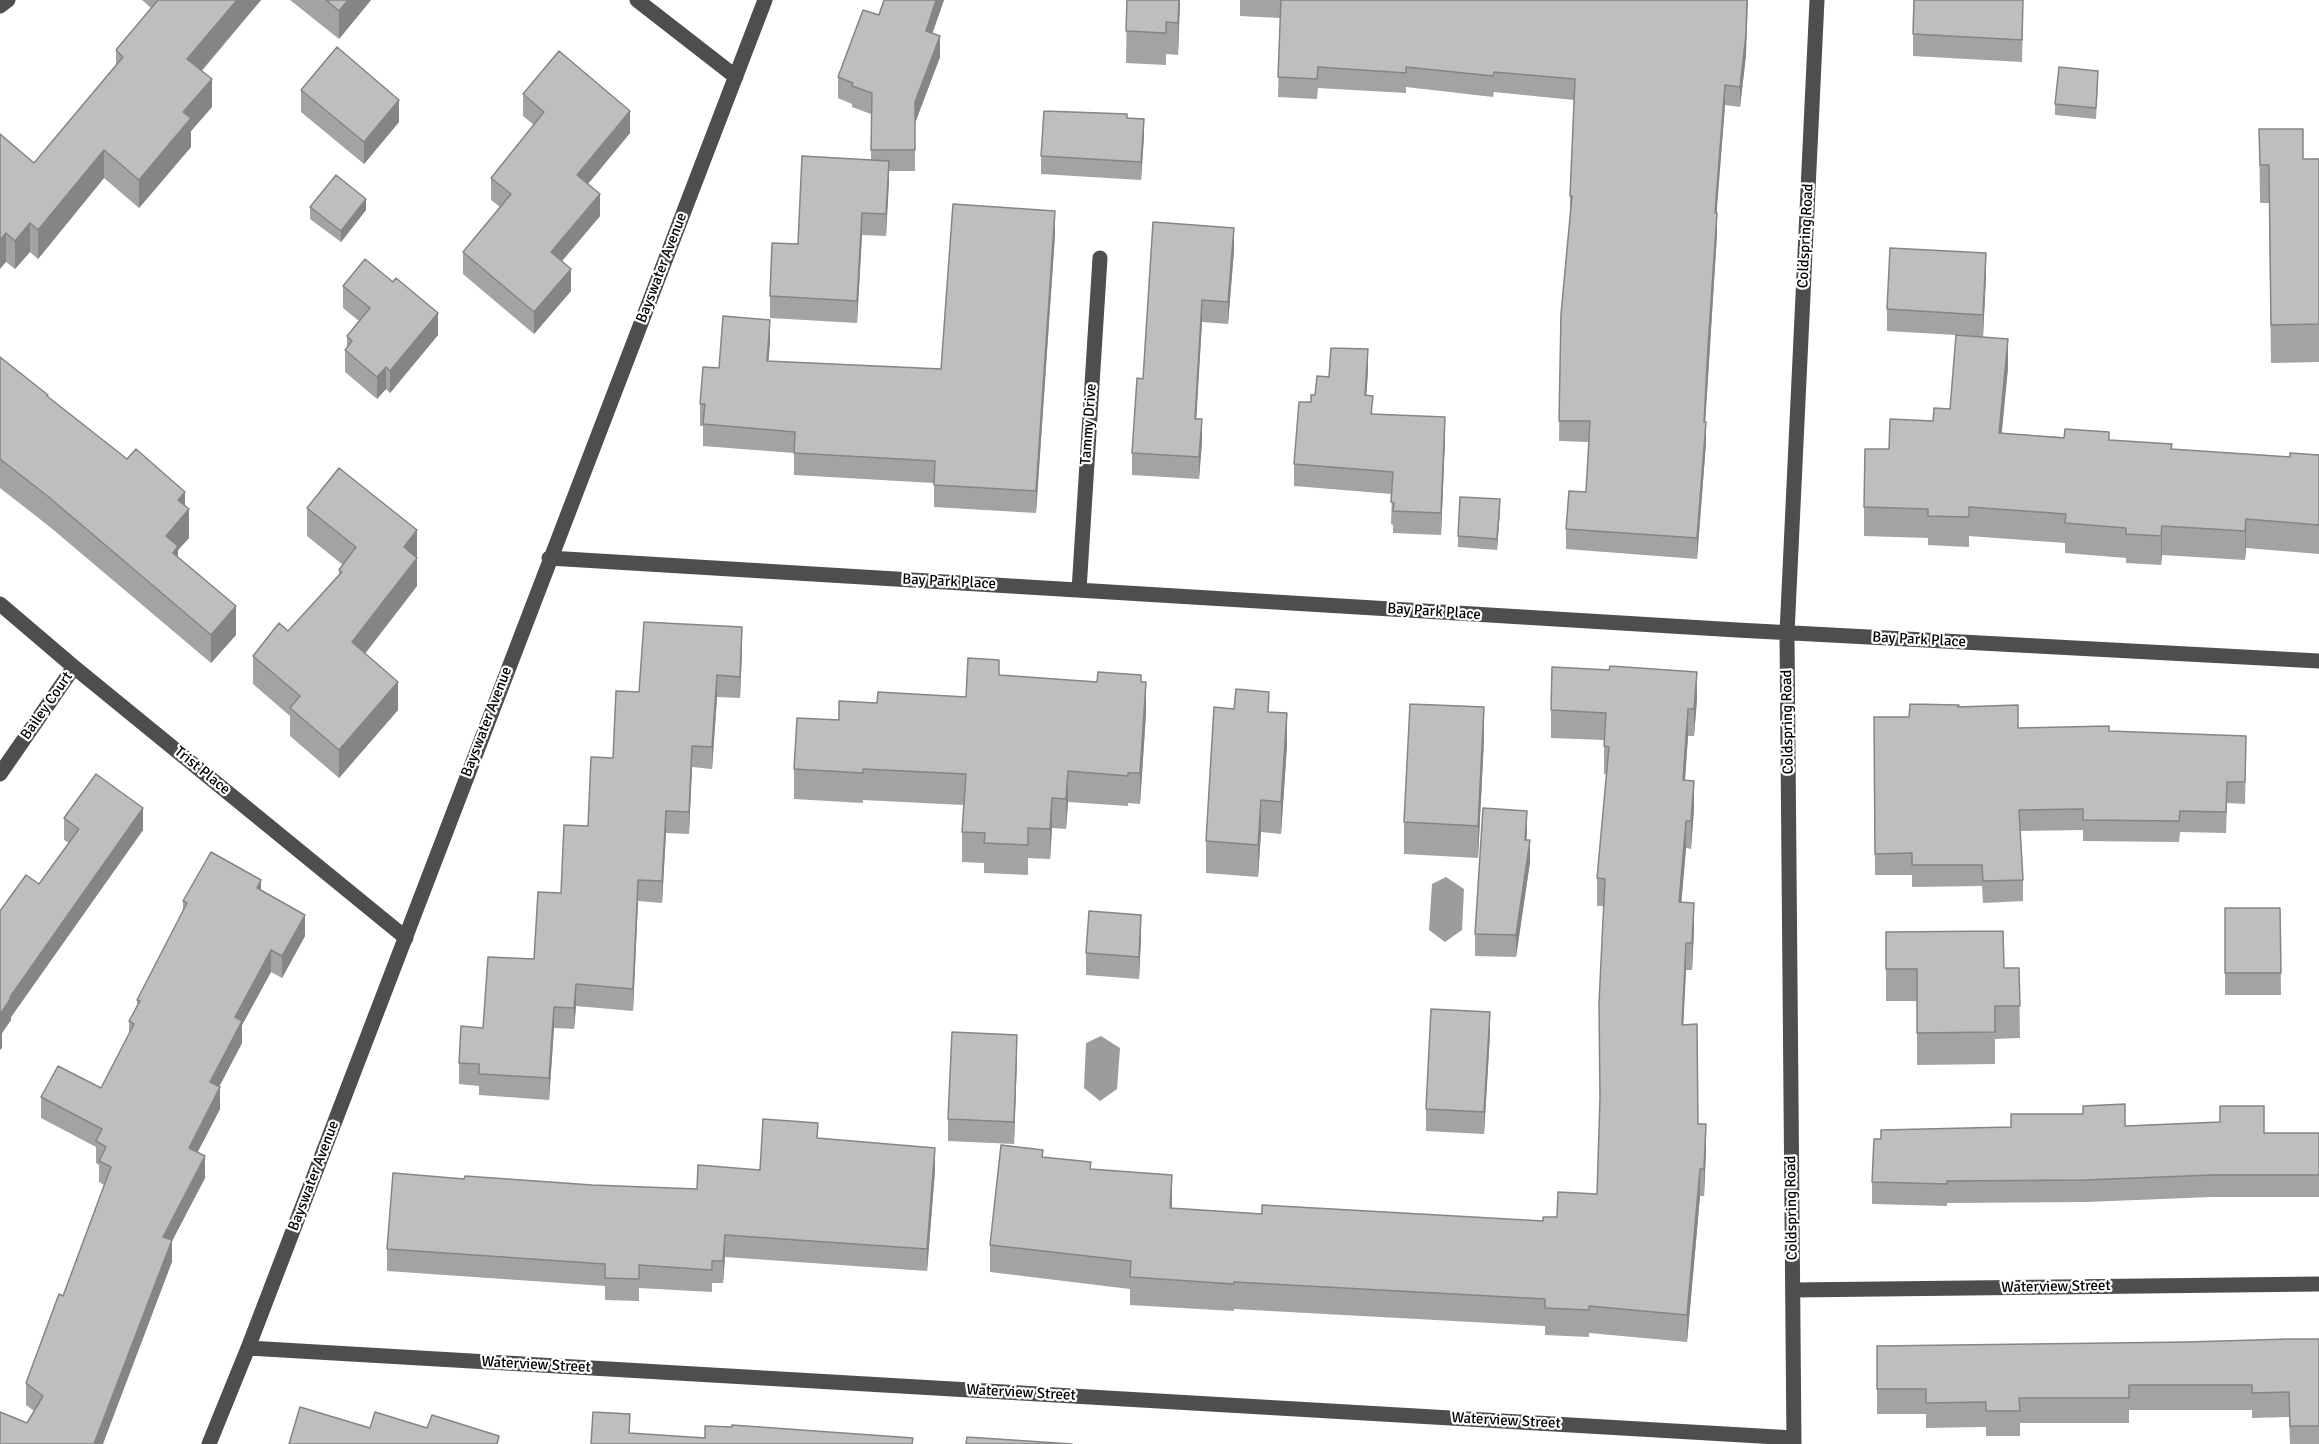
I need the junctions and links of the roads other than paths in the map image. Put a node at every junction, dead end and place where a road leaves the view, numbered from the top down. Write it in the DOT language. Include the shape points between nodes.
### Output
graph roads {
  1 [pos="8,0"];
  2 [pos="637,0"];
  3 [pos="765,0"];
  4 [pos="1817,0"];
  5 [pos="0,6"];
  6 [pos="736,76"];
  7 [pos="1100,258"];
  8 [pos="549,558"];
  9 [pos="1079,590"];
  10 [pos="0,604"];
  11 [pos="1787,633"];
  12 [pos="2319,661"];
  13 [pos="74,667"];
  14 [pos="0,774"];
  15 [pos="406,938"];
  16 [pos="2319,1284"];
  17 [pos="1793,1290"];
  18 [pos="249,1348"];
  19 [pos="1794,1441"];
  20 [pos="209,1444"];
  1 -- 5 [label="street"];
  2 -- 6 [label="street"];
  3 -- 6 [label="street, Bayswater Avenue"];
  4 -- 11 [label="street, Coldspring Road"];
  6 -- 8 [label="street, Bayswater Avenue"];
  7 -- 9 [label="street, Tammy Drive"];
  8 -- 9 [label="street, Bay Park Place"];
  8 -- 15 [label="street, Bayswater Avenue"];
  9 -- 11 [label="street, Bay Park Place"];
  10 -- 13 [label="street, Trist Place"];
  11 -- 12 [label="street, Bay Park Place"];
  11 -- 17 [label="street, Coldspring Road"];
  13 -- 14 [label="street, Bailey Court"];
  13 -- 15 [label="street, Trist Place"];
  15 -- 18 [label="street, Bayswater Avenue"];
  16 -- 17 [label="street, Waterview Street"];
  17 -- 19 [label="street, Coldspring Road"];
  18 -- 19 [label="street, Waterview Street"];
  18 -- 20 [label="street, Bayswater Avenue"];
}
